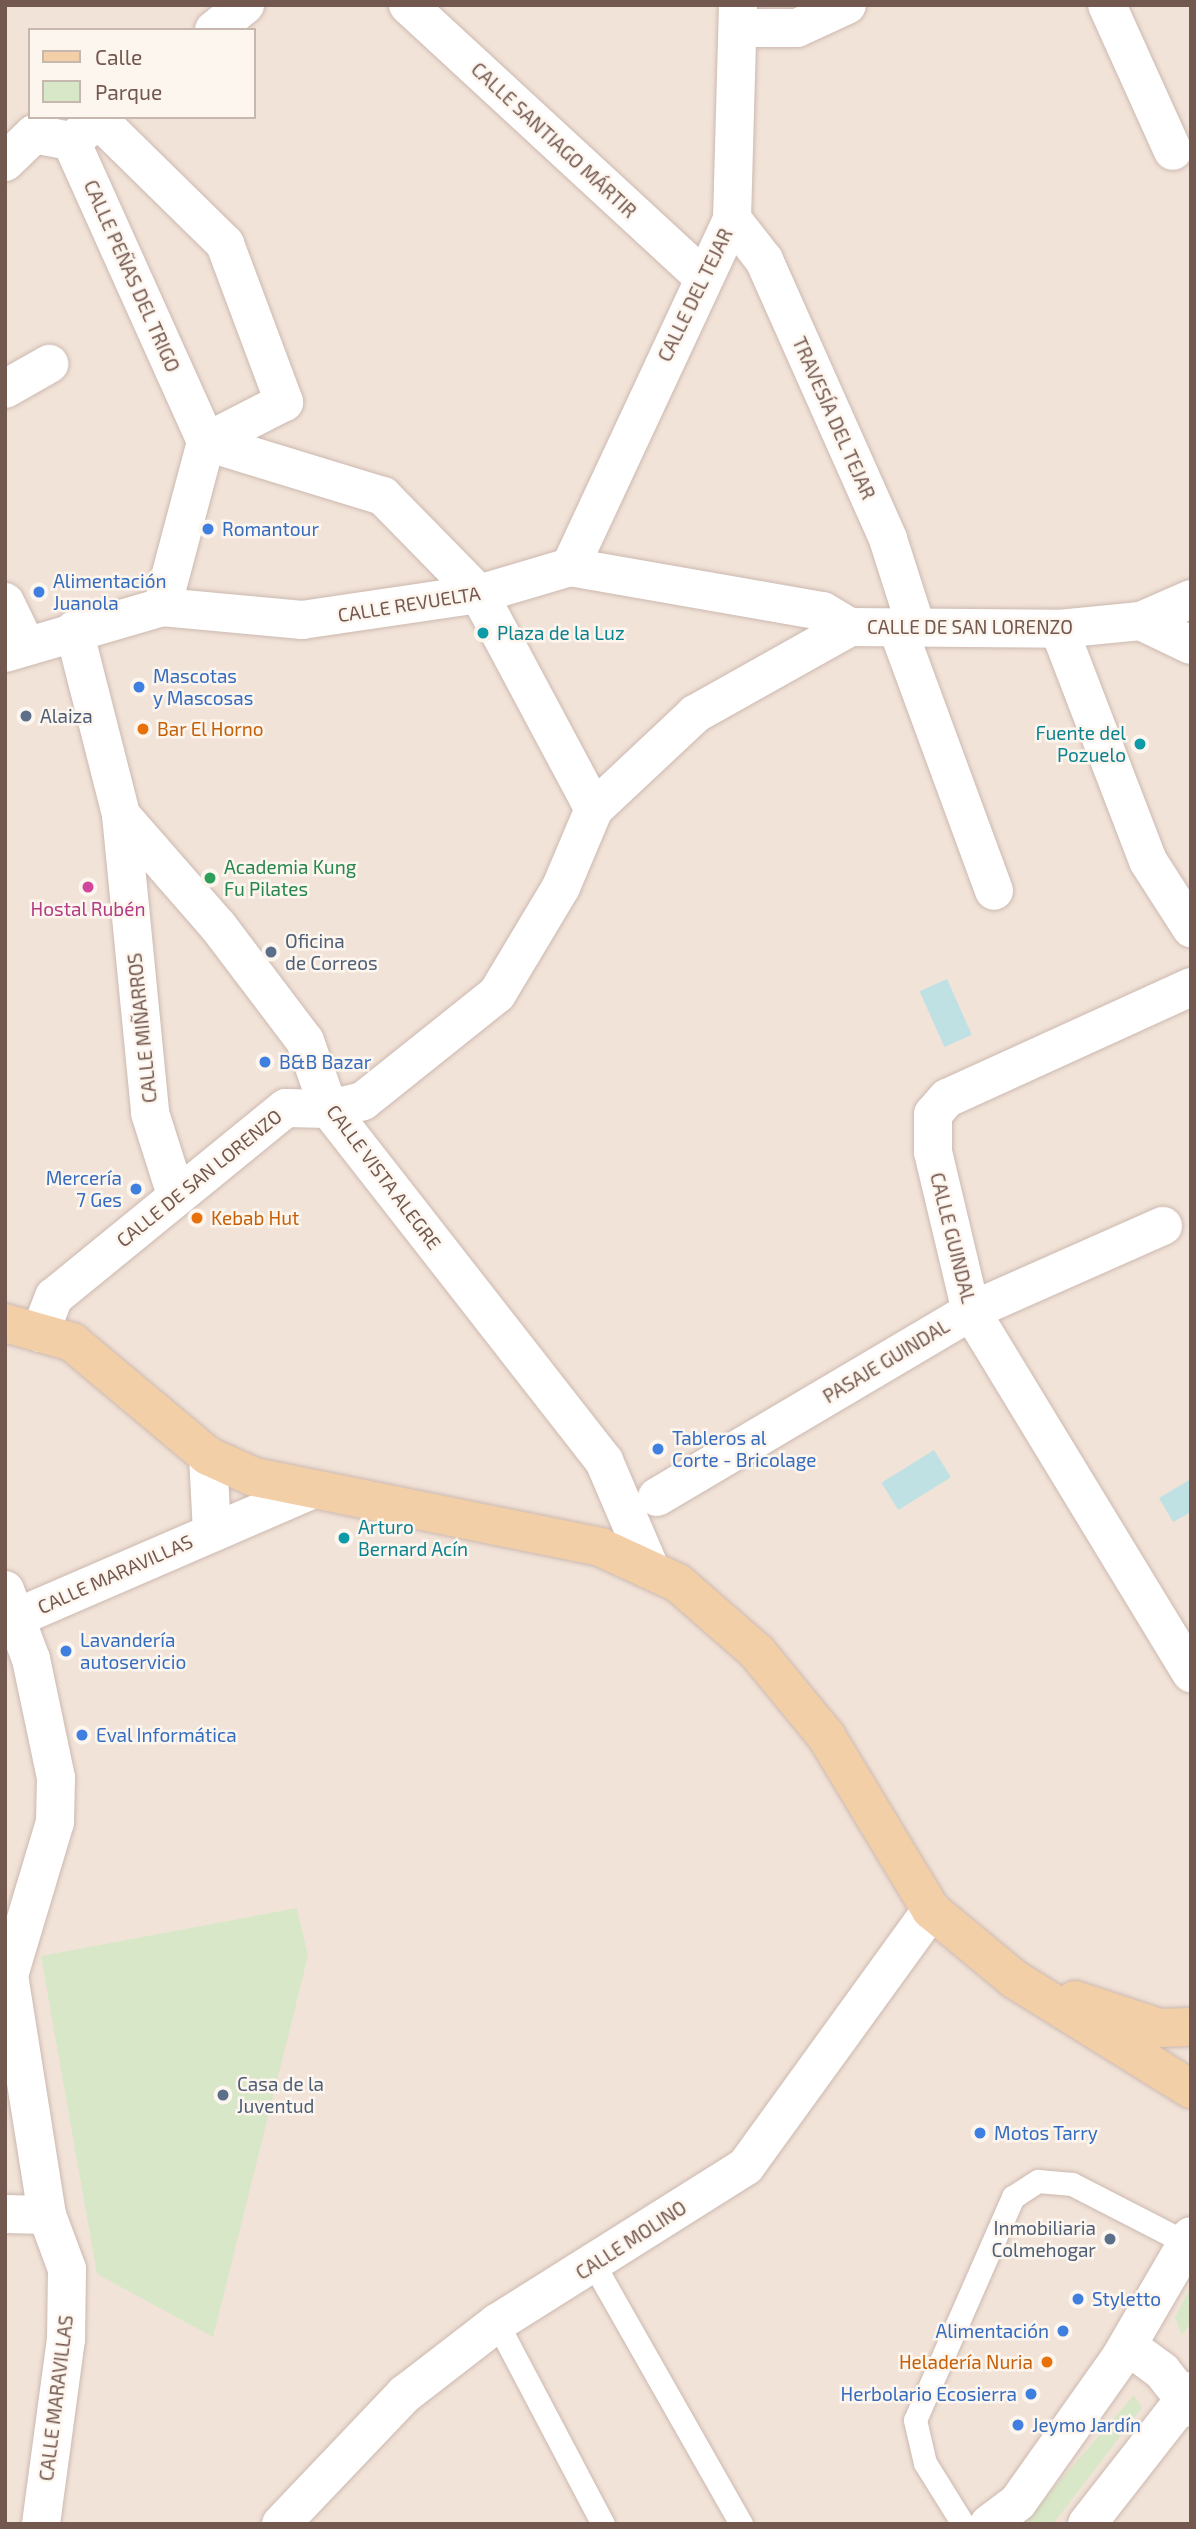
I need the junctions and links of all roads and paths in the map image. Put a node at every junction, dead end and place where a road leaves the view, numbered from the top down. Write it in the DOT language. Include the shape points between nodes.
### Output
graph roads {
  1 [pos="245,5"];
  2 [pos="408,5"];
  3 [pos="848,5"];
  4 [pos="1107,5"];
  5 [pos="739,17"];
  6 [pos="216,28"];
  7 [pos="91,126"];
  8 [pos="1173,151"];
  9 [pos="5,162"];
  10 [pos="733,219"];
  11 [pos="701,275"];
  12 [pos="49,364"];
  13 [pos="5,389"];
  14 [pos="206,442"];
  15 [pos="570,567"];
  16 [pos="479,594"];
  17 [pos="1191,599"];
  18 [pos="5,602"];
  19 [pos="163,607"];
  20 [pos="1141,621"];
  21 [pos="850,627"];
  22 [pos="906,627"];
  23 [pos="1059,629"];
  24 [pos="74,631"];
  25 [pos="1191,645"];
  26 [pos="16,649"];
  27 [pos="594,809"];
  28 [pos="121,815"];
  29 [pos="994,891"];
  30 [pos="1191,929"];
  31 [pos="1191,987"];
  32 [pos="329,1110"];
  33 [pos="176,1195"];
  34 [pos="1163,1226"];
  35 [pos="971,1311"];
  36 [pos="23,1328"];
  37 [pos="208,1456"];
  38 [pos="307,1492"];
  39 [pos="657,1497"];
  40 [pos="212,1532"];
  41 [pos="649,1566"];
  42 [pos="12,1603"];
  43 [pos="1191,1674"];
  44 [pos="931,1910"];
  45 [pos="1014,1979"];
  46 [pos="1191,2027"];
  47 [pos="1191,2089"];
  48 [pos="5,2214"];
  49 [pos="47,2214"];
  50 [pos="1189,2240"];
  51 [pos="594,2265"];
  52 [pos="498,2323"];
  53 [pos="1128,2346"];
  54 [pos="1189,2400"];
  55 [pos="41,2524"];
  56 [pos="281,2524"];
  57 [pos="603,2524"];
  58 [pos="741,2524"];
  59 [pos="962,2524"];
  60 [pos="989,2524"];
  61 [pos="1087,2524"];
  1 -- 6 [label="street"];
  2 -- 11 [label="street, CALLE SANTIAGO MÁRTIR"];
  3 -- 5 [label="street" via="797,28"];
  4 -- 8 [label="street"];
  5 -- 10 [label="street, CALLE DEL TEJAR"];
  7 -- 9 [label="street" via="34,134"];
  7 -- 14 [label="street, CALLE PEÑAS DEL TRIGO"];
  7 -- 14 [label="street" via="225,244 284,402"];
  10 -- 11 [label="street, CALLE DEL TEJAR"];
  10 -- 22 [label="street, TRAVESÍA DEL TEJAR" via="764,260 888,539"];
  11 -- 15 [label="street, CALLE DEL TEJAR"];
  12 -- 13 [label="street"];
  14 -- 16 [label="street" via="383,496"];
  14 -- 19 [label="street"];
  15 -- 16 [label="street, CALLE REVUELTA"];
  15 -- 21 [label="street, CALLE REVUELTA" via="823,611"];
  16 -- 19 [label="street, CALLE REVUELTA" via="302,620"];
  16 -- 27 [label="street"];
  17 -- 20 [label="street, CALLE DE SAN LORENZO"];
  18 -- 26 [label="street"];
  19 -- 24 [label="street, CALLE REVUELTA"];
  20 -- 23 [label="street, CALLE DE SAN LORENZO"];
  20 -- 25 [label="street"];
  21 -- 22 [label="street, CALLE DE SAN LORENZO"];
  21 -- 27 [label="street, CALLE DE SAN LORENZO" via="695,714"];
  22 -- 23 [label="street, CALLE DE SAN LORENZO"];
  22 -- 29 [label="street, TRAVESÍA DEL TEJAR"];
  23 -- 30 [label="street" via="1148,861"];
  24 -- 26 [label="street, CALLE REVUELTA"];
  24 -- 28 [label="street, CALLE VISTA ALEGRE"];
  27 -- 32 [label="street, CALLE DE SAN LORENZO" via="561,887 497,994 363,1101"];
  28 -- 32 [label="street, CALLE VISTA ALEGRE" via="218,926 305,1041"];
  28 -- 33 [label="street, CALLE MIÑARROS" via="150,1113"];
  31 -- 35 [label="street, CALLE GUINDAL" via="947,1098 933,1114 933,1152"];
  32 -- 33 [label="street, CALLE DE SAN LORENZO" via="286,1108"];
  32 -- 41 [label="street, CALLE VISTA ALEGRE" via="604,1461"];
  33 -- 36 [label="street, CALLE DE SAN LORENZO"];
  34 -- 35 [label="street, PASAJE GUINDAL"];
  35 -- 39 [label="street, PASAJE GUINDAL"];
  35 -- 43 [label="street, CALLE GUINDAL"];
  36 -- 37 [label="main road" via="72,1342 99,1360"];
  37 -- 38 [label="main road"];
  37 -- 40 [label="street, CALLE MARAVILLAS"];
  38 -- 40 [label="street, CALLE MARAVILLAS"];
  38 -- 41 [label="main road" via="575,1541"];
  40 -- 42 [label="street, CALLE MARAVILLAS"];
  41 -- 44 [label="main road" via="718,1615 809,1715"];
  42 -- 49 [label="street, CALLE MARAVILLAS" via="56,1779 55,1822 9,1975"];
  44 -- 45 [label="main road"];
  44 -- 51 [label="street, CALLE MOLINO" via="746,2166"];
  45 -- 46 [label="main road" via="1159,2028"];
  45 -- 47 [label="main road"];
  48 -- 49 [label="street"];
  49 -- 55 [label="street, CALLE MARAVILLAS" via="67,2269 66,2339"];
  50 -- 53 [label="street"];
  50 -- 59 [label="lane" via="1072,2185 1038,2181 1013,2197 915,2420 925,2463"];
  51 -- 52 [label="street, CALLE MOLINO"];
  51 -- 58 [label="lane"];
  52 -- 56 [label="street, CALLE MOLINO" via="405,2394"];
  52 -- 57 [label="lane"];
  53 -- 54 [label="street"];
  53 -- 60 [label="street" via="1017,2502"];
  54 -- 61 [label="street"];
}
